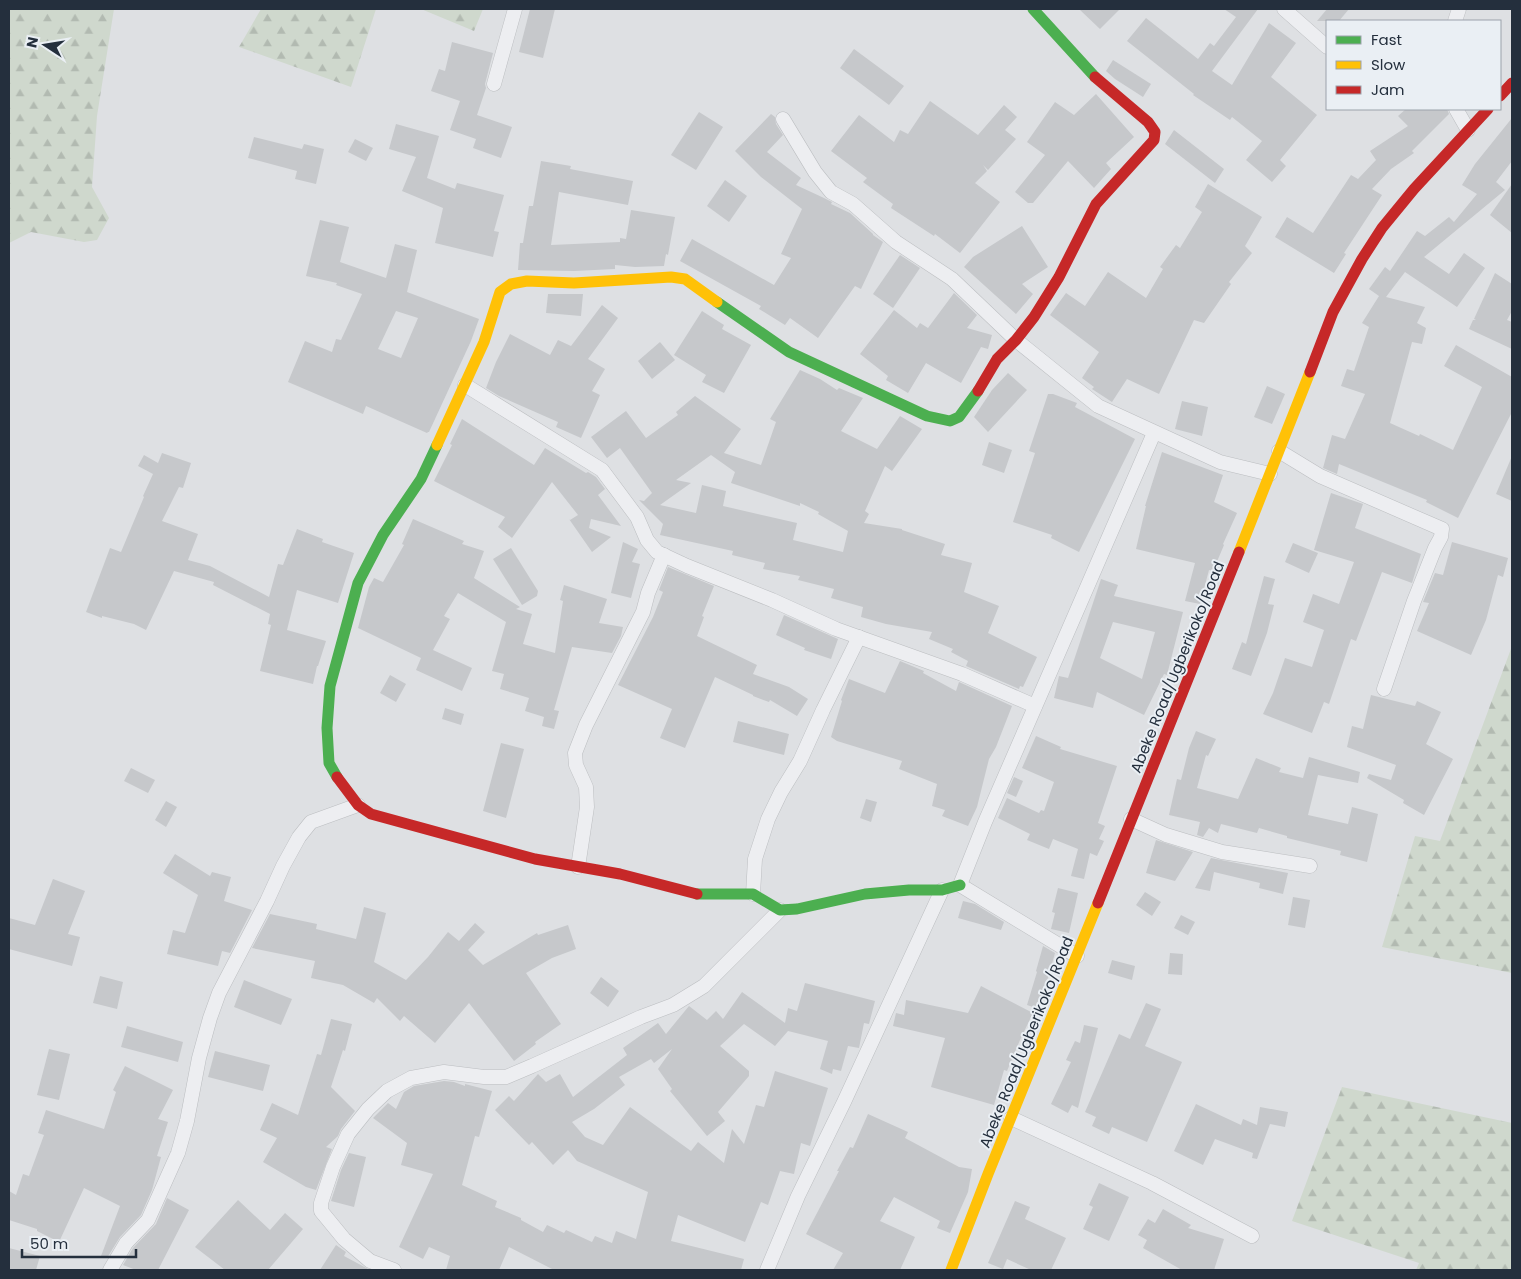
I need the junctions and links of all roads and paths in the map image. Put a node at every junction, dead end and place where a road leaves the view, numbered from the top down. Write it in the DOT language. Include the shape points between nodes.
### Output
graph roads {
  1 [pos="515,9"];
  2 [pos="1033,9"];
  3 [pos="1284,9"];
  4 [pos="1326,45"];
  5 [pos="1512,83"];
  6 [pos="494,84"];
  7 [pos="1501,95"];
  8 [pos="1457,110"];
  9 [pos="1487,110"];
  10 [pos="783,119"];
  11 [pos="1468,130"];
  12 [pos="1016,340"];
  13 [pos="465,385"];
  14 [pos="1154,433"];
  15 [pos="1279,451"];
  16 [pos="1270,474"];
  17 [pos="664,555"];
  18 [pos="859,637"];
  19 [pos="1384,689"];
  20 [pos="1035,706"];
  21 [pos="358,805"];
  22 [pos="1131,819"];
  23 [pos="1310,866"];
  24 [pos="578,867"];
  25 [pos="960,885"];
  26 [pos="942,890"];
  27 [pos="753,894"];
  28 [pos="780,910"];
  29 [pos="1077,956"];
  30 [pos="1011,1118"];
  31 [pos="1252,1236"];
  32 [pos="952,1267"];
  33 [pos="110,1270"];
  34 [pos="394,1270"];
  35 [pos="767,1270"];
  36 [pos="967,1270"];
  1 -- 6 [label="street"];
  2 -- 12 [label="street" via="1092,75 1148,122 1155,132 1148,148 1096,204 1059,277"];
  3 -- 4 [label="street"];
  5 -- 7 [label="street"];
  8 -- 11 [label="street"];
  9 -- 11 [label="street, Abeke Road/Ugberikoko/Road"];
  10 -- 12 [label="street" via="831,192 852,204 896,242 952,279"];
  11 -- 15 [label="street, Abeke Road/Ugberikoko/Road" via="1414,189 1362,259 1333,312"];
  12 -- 13 [label="street" via="997,360 959,416 950,421 927,416 789,352 685,279 670,277 574,283 527,281 511,284 500,292 484,342"];
  12 -- 14 [label="street" via="1098,406"];
  13 -- 17 [label="street" via="602,470 637,517 647,540"];
  13 -- 21 [label="street" via="421,478 383,535 358,583 330,686 327,728 330,763"];
  14 -- 16 [label="street" via="1220,462"];
  14 -- 20 [label="street"];
  15 -- 16 [label="street, Abeke Road/Ugberikoko/Road"];
  15 -- 19 [label="street" via="1320,476 1442,529"];
  16 -- 22 [label="street, Abeke Road/Ugberikoko/Road"];
  17 -- 18 [label="street"];
  17 -- 24 [label="street" via="643,612 586,725 576,753 576,765 586,787 587,806"];
  18 -- 20 [label="street" via="962,674"];
  18 -- 27 [label="street" via="800,761 768,819 755,858"];
  20 -- 25 [label="street"];
  21 -- 24 [label="street" via="371,814 397,822 535,859"];
  21 -- 33 [label="street" via="311,822 283,866 210,1018 178,1153 148,1220 126,1243"];
  22 -- 23 [label="street" via="1166,835 1222,852"];
  22 -- 29 [label="street, Abeke Road/Ugberikoko/Road"];
  24 -- 27 [label="street" via="699,894"];
  25 -- 26 [label="street"];
  25 -- 29 [label="street"];
  26 -- 28 [label="street" via="865,894"];
  26 -- 35 [label="street" via="798,1196"];
  27 -- 28 [label="street"];
  28 -- 34 [label="street" via="704,986 673,1005 506,1077 444,1072 410,1078 374,1103 348,1134 333,1167 321,1212 344,1239 370,1261"];
  29 -- 30 [label="street, Abeke Road/Ugberikoko/Road"];
  30 -- 31 [label="street" via="1152,1183"];
  30 -- 32 [label="street, Abeke Road/Ugberikoko/Road"];
  32 -- 36 [label="street"];
}
